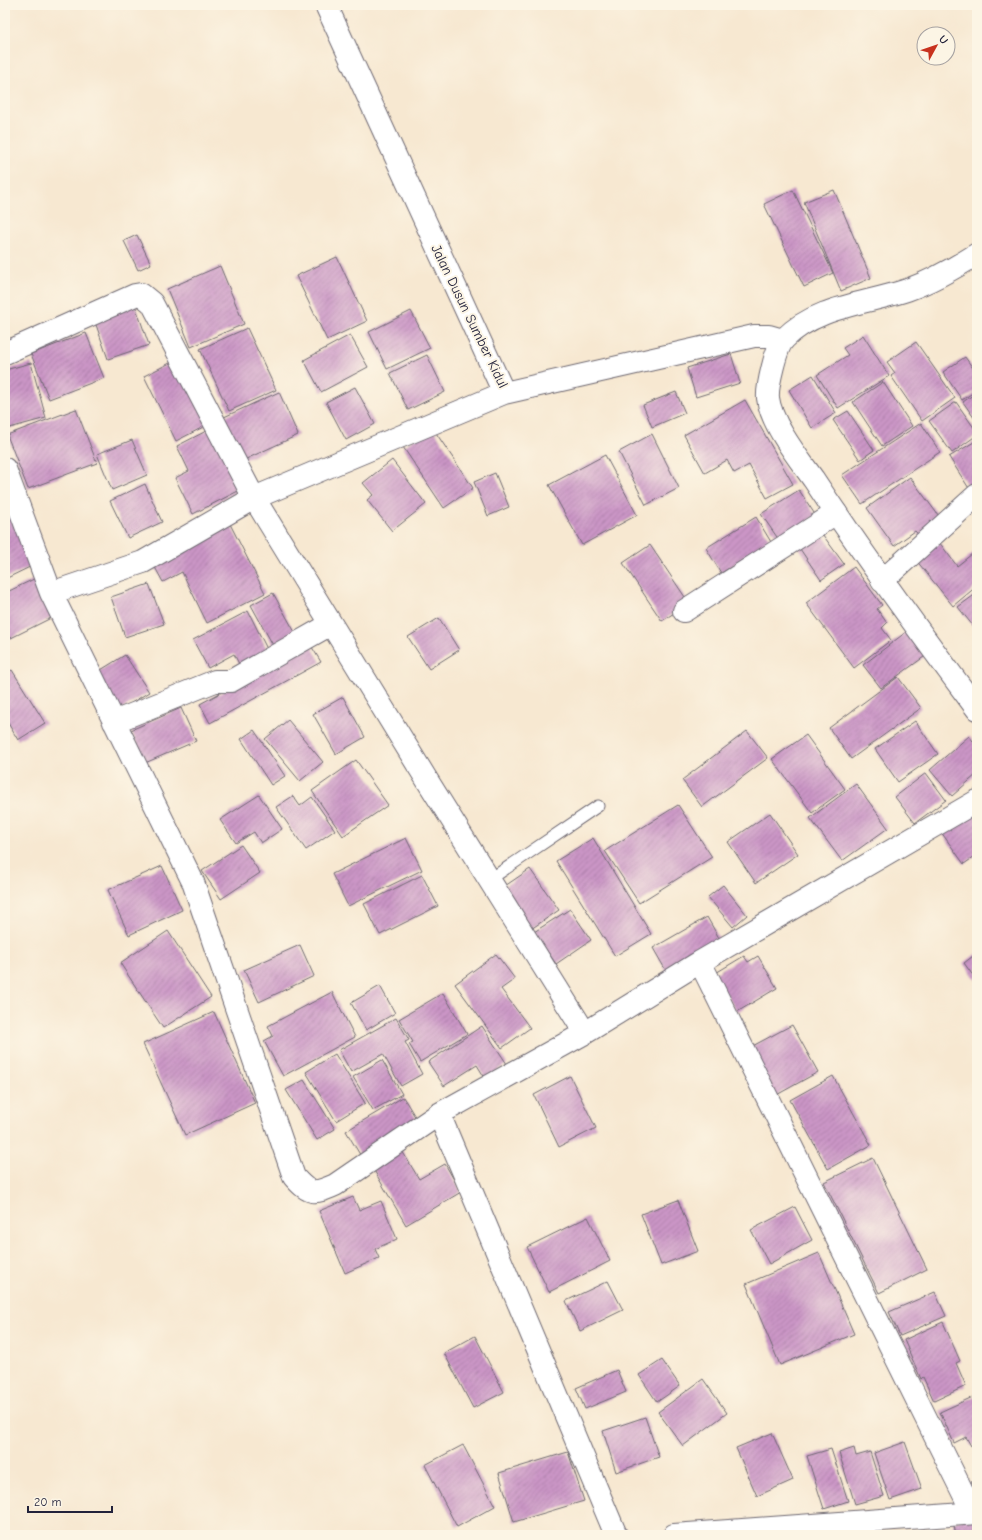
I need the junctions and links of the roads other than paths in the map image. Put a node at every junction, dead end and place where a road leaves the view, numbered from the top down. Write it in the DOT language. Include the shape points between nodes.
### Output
graph roads {
  1 [pos="326,5"];
  2 [pos="977,254"];
  3 [pos="783,340"];
  4 [pos="5,353"];
  5 [pos="504,393"];
  6 [pos="5,469"];
  7 [pos="977,495"];
  8 [pos="254,498"];
  9 [pos="836,513"];
  10 [pos="882,580"];
  11 [pos="51,593"];
  12 [pos="684,611"];
  13 [pos="331,624"];
  14 [pos="977,710"];
  15 [pos="114,722"];
  16 [pos="977,801"];
  17 [pos="598,806"];
  18 [pos="489,880"];
  19 [pos="700,962"];
  20 [pos="585,1033"];
  21 [pos="439,1114"];
  22 [pos="975,1513"];
  23 [pos="616,1535"];
  24 [pos="674,1535"];
  1 -- 5 [label="street, Jalan Dusun Sumber Kidul"];
  2 -- 3 [label="street" via="949,271 906,290 855,303 807,322"];
  3 -- 5 [label="street, Jalan Dusun Sumber Kidul" via="769,336 754,336"];
  3 -- 9 [label="street" via="772,369 768,398 778,427"];
  4 -- 8 [label="street" via="135,295 147,297 158,311"];
  5 -- 8 [label="street"];
  6 -- 11 [label="street"];
  7 -- 10 [label="street"];
  8 -- 11 [label="street" via="143,562"];
  8 -- 13 [label="street"];
  9 -- 10 [label="street"];
  9 -- 12 [label="street"];
  10 -- 14 [label="street"];
  11 -- 15 [label="street"];
  13 -- 15 [label="street" via="231,681 215,681"];
  13 -- 18 [label="street"];
  15 -- 21 [label="street" via="193,882 294,1177 306,1190 318,1192 335,1185"];
  16 -- 19 [label="street"];
  17 -- 18 [label="lane"];
  18 -- 20 [label="street"];
  19 -- 20 [label="street"];
  19 -- 22 [label="street"];
  20 -- 21 [label="street"];
  21 -- 23 [label="street"];
  22 -- 24 [label="street"];
}
